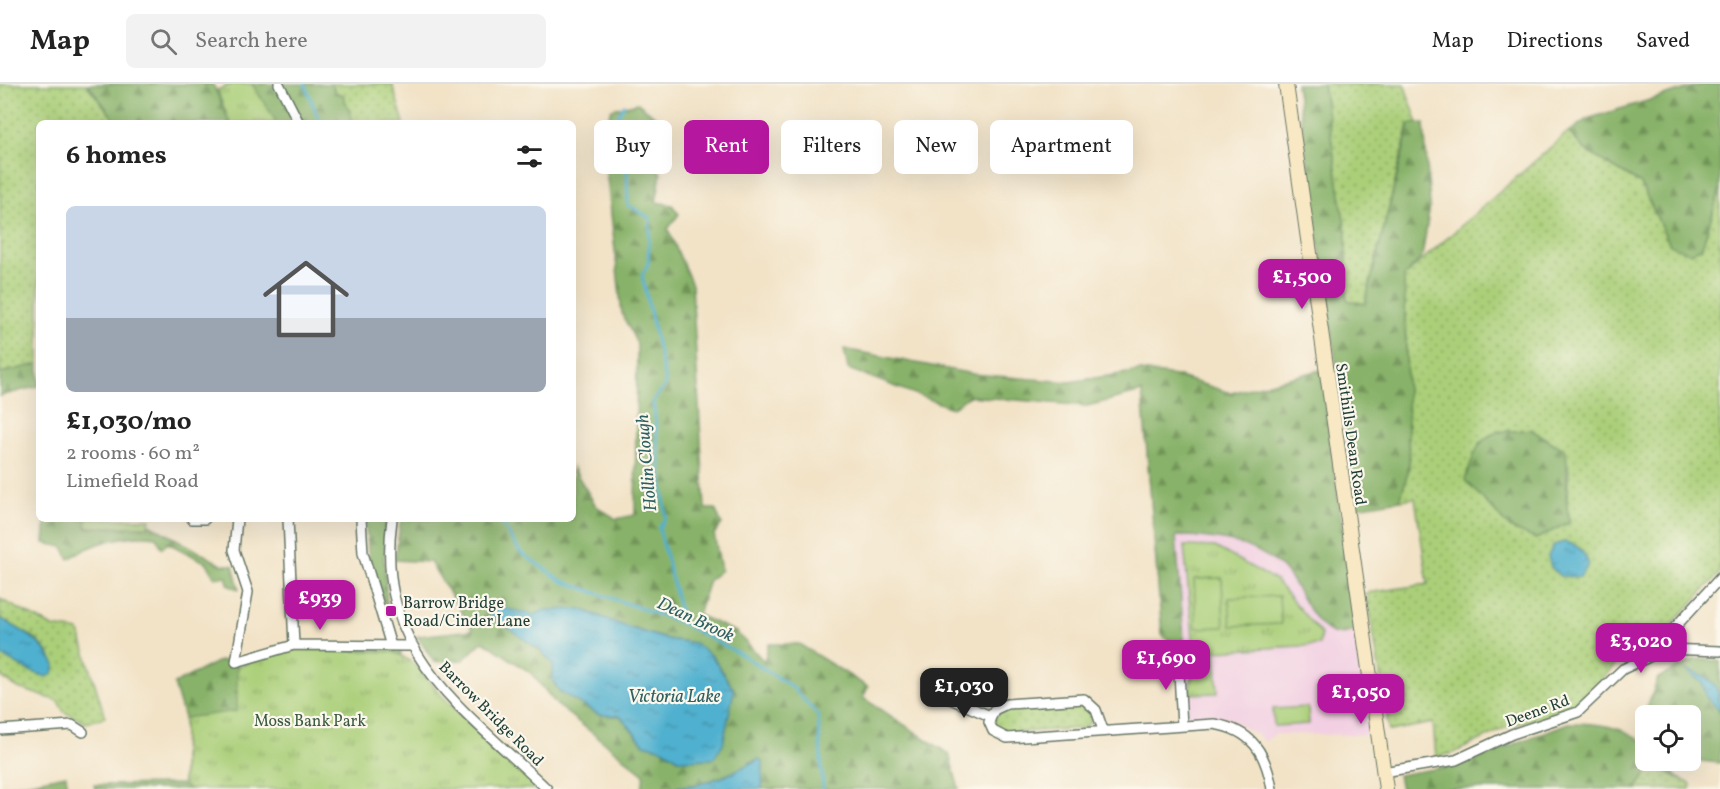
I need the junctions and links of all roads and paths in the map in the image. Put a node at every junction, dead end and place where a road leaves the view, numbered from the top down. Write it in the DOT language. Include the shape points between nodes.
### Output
graph roads {
  1 [pos="279,84"];
  2 [pos="1286,84"];
  3 [pos="297,120"];
  4 [pos="237,522"];
  5 [pos="288,522"];
  6 [pos="361,522"];
  7 [pos="392,522"];
  8 [pos="1720,578"];
  9 [pos="294,645"];
  10 [pos="391,646"];
  11 [pos="410,646"];
  12 [pos="1720,651"];
  13 [pos="1656,653"];
  14 [pos="1178,655"];
  15 [pos="948,698"];
  16 [pos="990,716"];
  17 [pos="1182,726"];
  18 [pos="0,730"];
  19 [pos="1103,730"];
  20 [pos="83,732"];
  21 [pos="1383,772"];
  22 [pos="547,789"];
  23 [pos="1272,789"];
  24 [pos="1386,789"];
  1 -- 3 [label="street"];
  2 -- 21 [label="street, Smithills Dean Road"];
  4 -- 9 [label="street" via="234,550 248,591 236,662"];
  5 -- 9 [label="street"];
  6 -- 10 [label="street" via="363,553"];
  7 -- 11 [label="street, Barrow Bridge Road" via="390,581"];
  8 -- 13 [label="street"];
  9 -- 10 [label="street"];
  10 -- 11 [label="street"];
  11 -- 22 [label="street, Barrow Bridge Road" via="453,699"];
  12 -- 13 [label="street, Deene Rd" via="1673,648"];
  13 -- 21 [label="street, Deene Rd" via="1623,669 1578,712 1512,734 1456,760"];
  14 -- 17 [label="street"];
  15 -- 16 [label="street"];
  16 -- 19 [label="street" via="993,731 1007,738"];
  16 -- 19 [label="street" via="1007,704 1084,699 1096,710"];
  17 -- 19 [label="street"];
  17 -- 23 [label="street" via="1214,724 1243,734 1264,756"];
  18 -- 20 [label="street" via="72,725"];
  21 -- 24 [label="street, Smithills Dean Road"];
}
